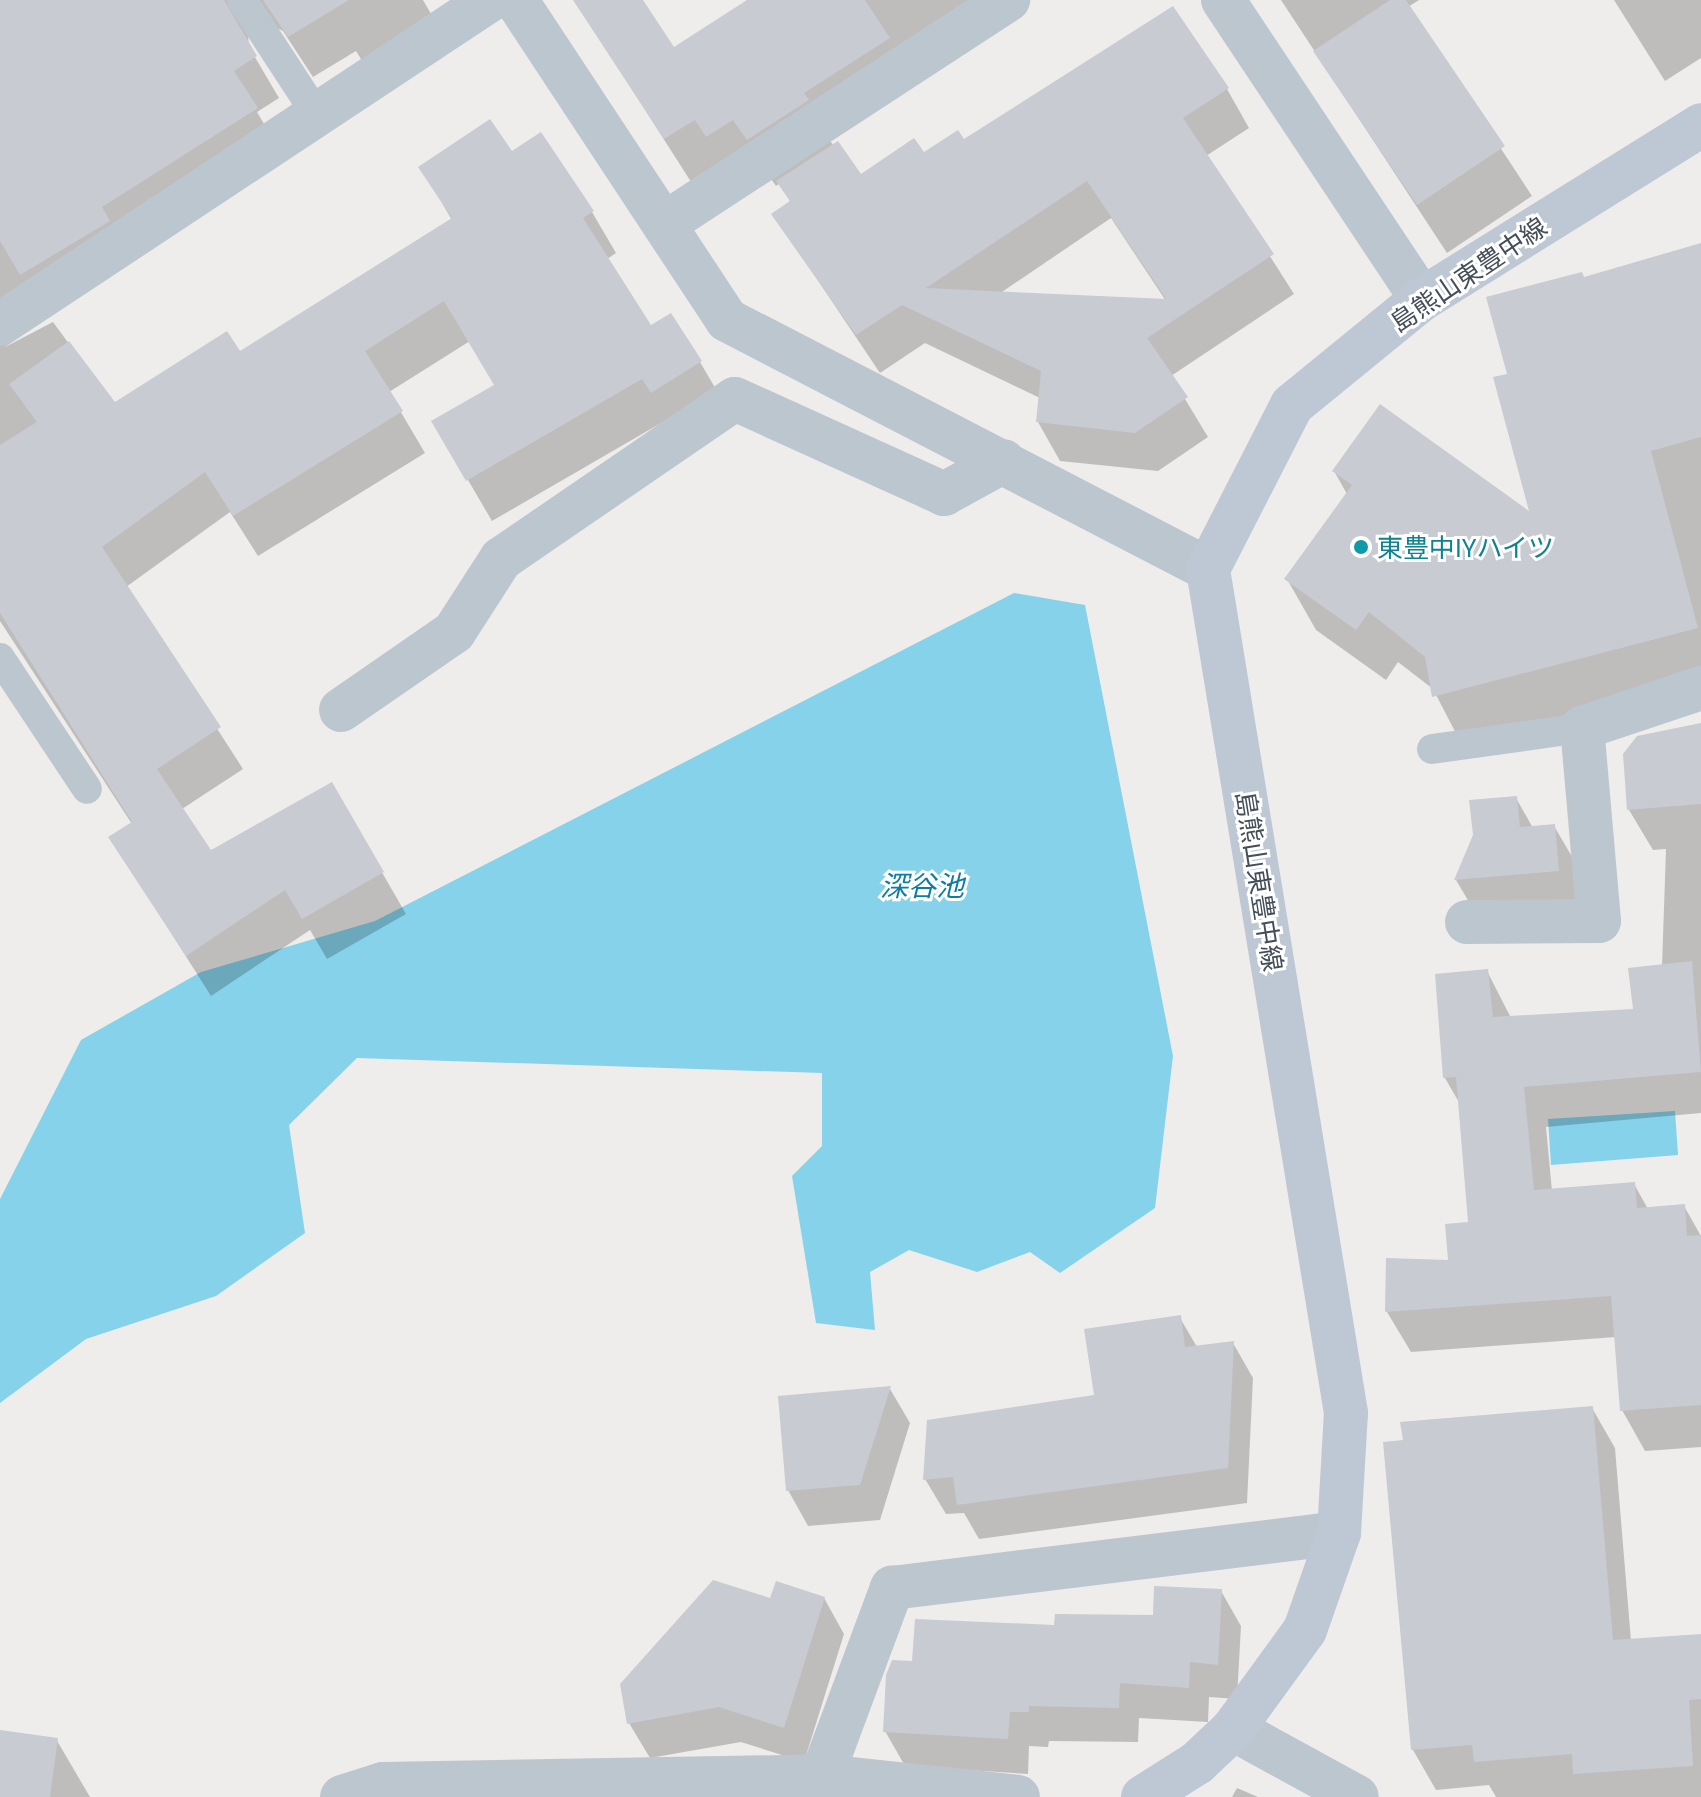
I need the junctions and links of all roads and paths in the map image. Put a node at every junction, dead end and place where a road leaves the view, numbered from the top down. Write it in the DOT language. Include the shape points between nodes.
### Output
graph roads {
  1 [pos="242,0"];
  2 [pos="490,0"];
  3 [pos="516,0"];
  4 [pos="1008,0"];
  5 [pos="1223,0"];
  6 [pos="317,115"];
  7 [pos="1701,125"];
  8 [pos="664,224"];
  9 [pos="1422,299"];
  10 [pos="4,314"];
  11 [pos="1004,461"];
  12 [pos="1208,569"];
  13 [pos="0,658"];
  14 [pos="1701,688"];
  15 [pos="341,710"];
  16 [pos="1582,728"];
  17 [pos="1432,749"];
  18 [pos="87,789"];
  19 [pos="1467,922"];
  20 [pos="1339,1533"];
  21 [pos="1233,1729"];
  22 [pos="822,1776"];
  23 [pos="342,1797"];
  24 [pos="1018,1797"];
  25 [pos="1143,1797"];
  26 [pos="1357,1797"];
  1 -- 6 [label="lane"];
  2 -- 6 [label="street"];
  3 -- 8 [label="street"];
  4 -- 8 [label="street"];
  5 -- 9 [label="street"];
  6 -- 10 [label="street"];
  7 -- 9 [label="street, 島熊山東豊中線"];
  8 -- 11 [label="street" via="727,320"];
  9 -- 12 [label="street, 島熊山東豊中線" via="1292,405"];
  11 -- 12 [label="street"];
  11 -- 15 [label="street" via="944,494 735,399 501,559 454,632"];
  12 -- 20 [label="street, 島熊山東豊中線" via="1346,1413"];
  13 -- 18 [label="lane"];
  14 -- 16 [label="street"];
  16 -- 17 [label="lane"];
  16 -- 19 [label="street" via="1599,921"];
  20 -- 21 [label="street, 島熊山東豊中線" via="1305,1630"];
  20 -- 22 [label="street" via="892,1588"];
  21 -- 25 [label="street, 島熊山東豊中線" via="1197,1763"];
  21 -- 26 [label="street"];
  22 -- 23 [label="street" via="383,1784"];
  22 -- 24 [label="street"];
}
